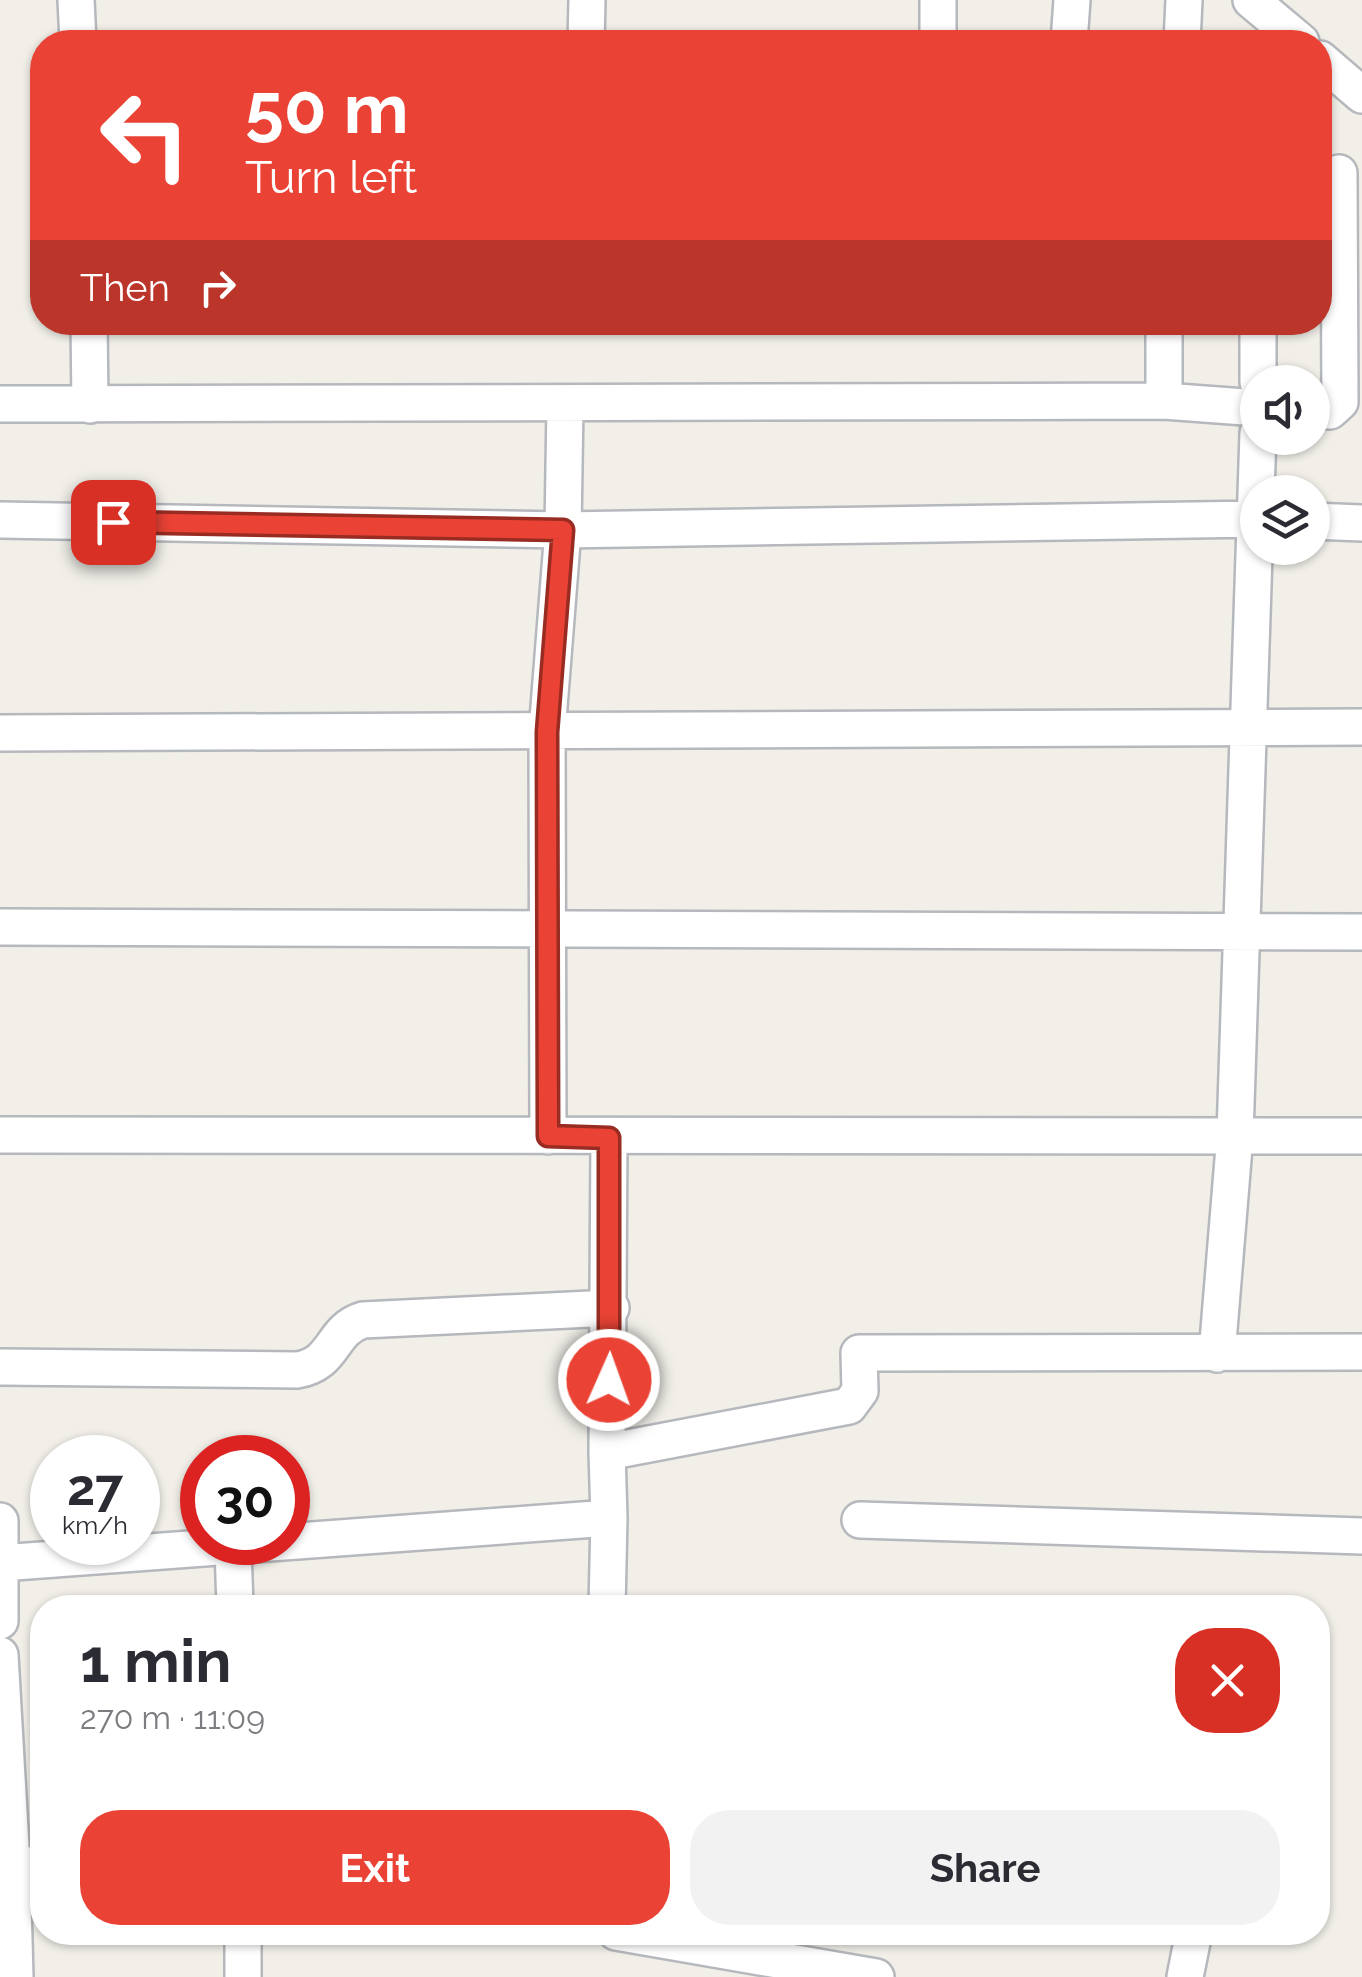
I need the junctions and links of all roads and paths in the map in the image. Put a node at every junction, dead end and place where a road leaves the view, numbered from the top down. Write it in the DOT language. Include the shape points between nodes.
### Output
graph roads {
  1 [pos="76,0"];
  2 [pos="587,0"];
  3 [pos="938,0"];
  4 [pos="1072,0"];
  5 [pos="1184,0"];
  6 [pos="1253,2"];
  7 [pos="77,30"];
  8 [pos="586,30"];
  9 [pos="938,30"];
  10 [pos="1070,30"];
  11 [pos="1183,30"];
  12 [pos="1254,30"];
  13 [pos="1287,30"];
  14 [pos="1332,70"];
  15 [pos="1362,96"];
  16 [pos="1340,172"];
  17 [pos="1351,311"];
  18 [pos="90,335"];
  19 [pos="1164,335"];
  20 [pos="1258,335"];
  21 [pos="1258,365"];
  22 [pos="1164,401"];
  23 [pos="0,404"];
  24 [pos="90,405"];
  25 [pos="565,405"];
  26 [pos="1240,407"];
  27 [pos="1330,411"];
  28 [pos="1240,519"];
  29 [pos="0,520"];
  30 [pos="1330,521"];
  31 [pos="1362,522"];
  32 [pos="563,530"];
  33 [pos="1254,565"];
  34 [pos="1246,725"];
  35 [pos="1362,727"];
  36 [pos="547,732"];
  37 [pos="0,733"];
  38 [pos="0,927"];
  39 [pos="547,929"];
  40 [pos="1362,932"];
  41 [pos="1242,934"];
  42 [pos="1234,1134"];
  43 [pos="0,1136"];
  44 [pos="548,1136"];
  45 [pos="1362,1136"];
  46 [pos="609,1138"];
  47 [pos="611,1308"];
  48 [pos="1362,1352"];
  49 [pos="1217,1354"];
  50 [pos="0,1367"];
  51 [pos="607,1452"];
  52 [pos="609,1518"];
  53 [pos="860,1520"];
  54 [pos="0,1521"];
  55 [pos="1362,1536"];
  56 [pos="310,1541"];
  57 [pos="180,1551"];
  58 [pos="1,1563"];
  59 [pos="234,1565"];
  60 [pos="235,1595"];
  61 [pos="606,1595"];
  62 [pos="0,1620"];
  63 [pos="0,1655"];
  64 [pos="27,1865"];
  65 [pos="243,1945"];
  66 [pos="691,1945"];
  67 [pos="1191,1945"];
  68 [pos="14,1977"];
  69 [pos="243,1977"];
  70 [pos="876,1977"];
  71 [pos="1185,1977"];
  1 -- 7 [label="street"];
  2 -- 8 [label="street"];
  3 -- 9 [label="street"];
  4 -- 10 [label="street"];
  5 -- 11 [label="street"];
  6 -- 12 [label="street"];
  6 -- 13 [label="street"];
  14 -- 15 [label="street"];
  16 -- 17 [label="street"];
  17 -- 27 [label="street" via="1340,402"];
  18 -- 24 [label="street"];
  19 -- 22 [label="street"];
  20 -- 21 [label="street"];
  22 -- 25 [label="street"];
  22 -- 26 [label="street"];
  23 -- 24 [label="street"];
  24 -- 25 [label="street"];
  25 -- 32 [label="street"];
  28 -- 32 [label="street"];
  29 -- 32 [label="street"];
  30 -- 31 [label="street"];
  32 -- 36 [label="street"];
  33 -- 34 [label="street"];
  34 -- 35 [label="street"];
  34 -- 36 [label="street"];
  34 -- 41 [label="street"];
  36 -- 37 [label="street"];
  36 -- 39 [label="street"];
  38 -- 39 [label="street"];
  39 -- 41 [label="street"];
  39 -- 44 [label="street"];
  40 -- 41 [label="street"];
  41 -- 42 [label="street"];
  42 -- 45 [label="street"];
  42 -- 46 [label="street"];
  42 -- 49 [label="street"];
  43 -- 44 [label="street"];
  44 -- 46 [label="street"];
  46 -- 47 [label="street"];
  47 -- 50 [label="street" via="363,1320 346,1328 324,1360 297,1370"];
  47 -- 51 [label="street"];
  48 -- 49 [label="street"];
  49 -- 51 [label="street" via="859,1352 860,1391 849,1406"];
  51 -- 52 [label="street"];
  52 -- 56 [label="street"];
  52 -- 61 [label="street"];
  53 -- 55 [label="street"];
  54 -- 58 [label="street"];
  57 -- 58 [label="street"];
  58 -- 62 [label="street"];
  59 -- 60 [label="street"];
  63 -- 64 [label="street"];
  64 -- 68 [label="street"];
  65 -- 69 [label="street"];
  66 -- 70 [label="street"];
  67 -- 71 [label="street"];
}
